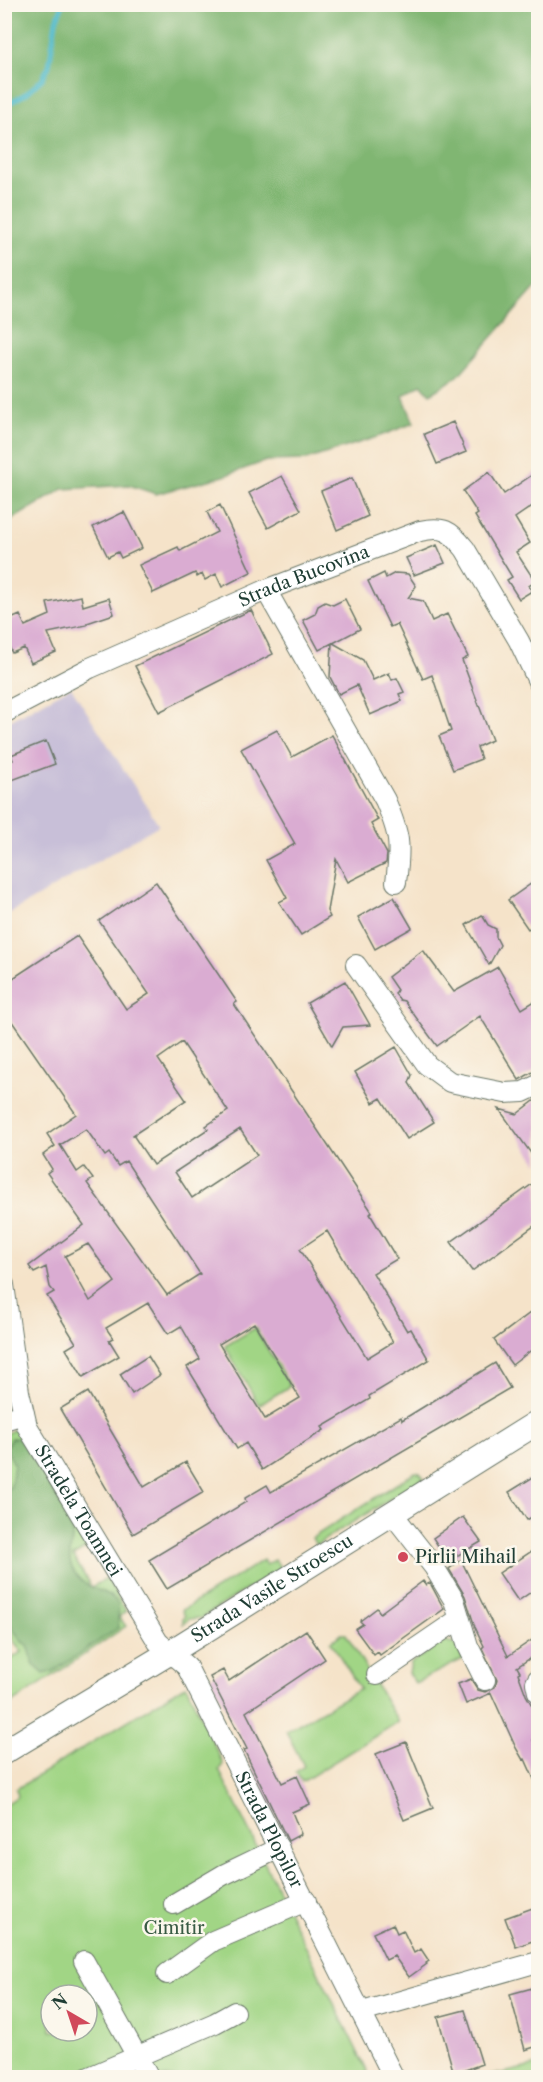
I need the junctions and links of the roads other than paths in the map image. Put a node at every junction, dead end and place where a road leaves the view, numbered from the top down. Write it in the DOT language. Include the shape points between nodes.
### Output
graph roads {
  1 [pos="266,590"];
  2 [pos="538,681"];
  3 [pos="4,713"];
  4 [pos="396,882"];
  5 [pos="356,965"];
  6 [pos="538,1085"];
  7 [pos="4,1285"];
  8 [pos="24,1414"];
  9 [pos="4,1420"];
  10 [pos="538,1423"];
  11 [pos="392,1513"];
  12 [pos="459,1619"];
  13 [pos="169,1653"];
  14 [pos="377,1675"];
  15 [pos="538,1679"];
  16 [pos="485,1680"];
  17 [pos="538,1692"];
  18 [pos="4,1752"];
  19 [pos="279,1848"];
  20 [pos="306,1901"];
  21 [pos="174,1904"];
  22 [pos="84,1961"];
  23 [pos="538,1962"];
  24 [pos="167,1974"];
  25 [pos="235,2012"];
  26 [pos="362,2012"];
  27 [pos="136,2056"];
  28 [pos="87,2078"];
  29 [pos="149,2078"];
  30 [pos="394,2078"];
  1 -- 2 [label="street, Strada Bucovina" via="420,531 444,529 465,549"];
  1 -- 3 [label="street, Strada Bucovina" via="90,668"];
  1 -- 4 [label="street" via="398,829"];
  5 -- 6 [label="street" via="426,1065 450,1082 505,1093 523,1092"];
  7 -- 8 [label="street, Stradela Toamnei"];
  8 -- 9 [label="street"];
  8 -- 13 [label="street, Stradela Toamnei" via="55,1473"];
  10 -- 11 [label="main road, Strada Vasile Stroescu"];
  11 -- 12 [label="street" via="434,1567 454,1600"];
  11 -- 13 [label="main road, Strada Vasile Stroescu"];
  12 -- 14 [label="street"];
  12 -- 16 [label="street"];
  13 -- 18 [label="main road, Strada Vasile Stroescu"];
  13 -- 19 [label="street, Strada Plopilor" via="187,1667"];
  15 -- 17 [label="street"];
  19 -- 20 [label="street, Strada Plopilor"];
  19 -- 21 [label="street"];
  20 -- 24 [label="street" via="213,1941"];
  20 -- 26 [label="street, Strada Plopilor"];
  22 -- 27 [label="street"];
  23 -- 26 [label="street"];
  25 -- 27 [label="street"];
  26 -- 30 [label="street, Strada Plopilor"];
  27 -- 28 [label="street"];
  27 -- 29 [label="street"];
}
